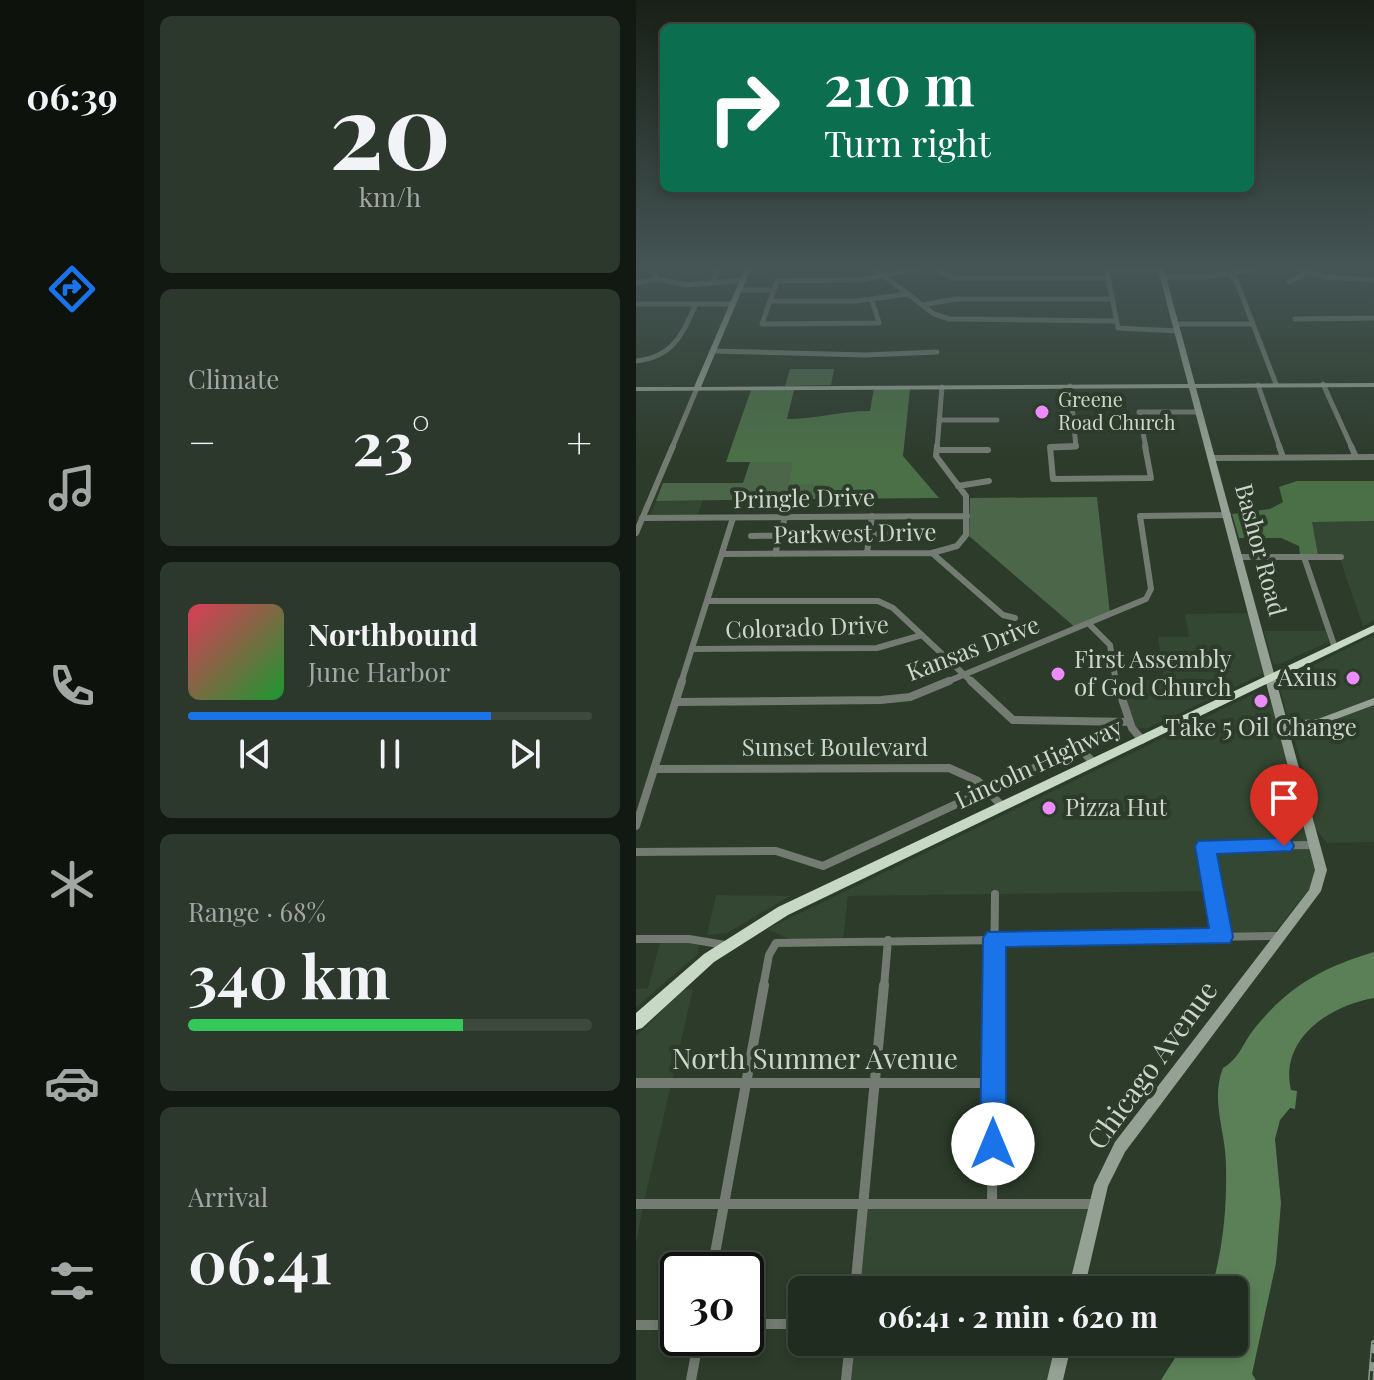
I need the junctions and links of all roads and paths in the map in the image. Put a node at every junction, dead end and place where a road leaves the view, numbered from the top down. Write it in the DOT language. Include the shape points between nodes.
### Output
graph roads {
  1 [pos="684,330"];
  2 [pos="722,330"];
  3 [pos="1126,330"];
  4 [pos="1148,330"];
  5 [pos="1178,330"];
  6 [pos="1255,330"];
  7 [pos="713,351"];
  8 [pos="937,352"];
  9 [pos="636,361"];
  10 [pos="1276,384"];
  11 [pos="1323,384"];
  12 [pos="1193,385"];
  13 [pos="1258,385"];
  14 [pos="1374,385"];
  15 [pos="1070,386"];
  16 [pos="942,387"];
  17 [pos="697,388"];
  18 [pos="636,389"];
  19 [pos="1200,412"];
  20 [pos="939,420"];
  21 [pos="997,420"];
  22 [pos="937,450"];
  23 [pos="988,450"];
  24 [pos="1283,457"];
  25 [pos="1356,457"];
  26 [pos="1374,457"];
  27 [pos="1212,458"];
  28 [pos="989,481"];
  29 [pos="958,486"];
  30 [pos="1228,515"];
  31 [pos="872,516"];
  32 [pos="967,516"];
  33 [pos="785,517"];
  34 [pos="642,518"];
  35 [pos="733,518"];
  36 [pos="636,533"];
  37 [pos="905,534"];
  38 [pos="815,535"];
  39 [pos="835,535"];
  40 [pos="870,535"];
  41 [pos="751,536"];
  42 [pos="780,536"];
  43 [pos="867,553"];
  44 [pos="932,553"];
  45 [pos="722,554"];
  46 [pos="775,554"];
  47 [pos="1239,557"];
  48 [pos="1304,557"];
  49 [pos="1341,557"];
  50 [pos="708,601"];
  51 [pos="1015,618"];
  52 [pos="1090,625"];
  53 [pos="1374,628"];
  54 [pos="922,635"];
  55 [pos="1335,648"];
  56 [pos="692,649"];
  57 [pos="965,676"];
  58 [pos="1271,678"];
  59 [pos="1374,701"];
  60 [pos="676,702"];
  61 [pos="1129,722"];
  62 [pos="1284,725"];
  63 [pos="1142,740"];
  64 [pos="1094,763"];
  65 [pos="655,769"];
  66 [pos="988,790"];
  67 [pos="1002,806"];
  68 [pos="636,826"];
  69 [pos="1315,845"];
  70 [pos="636,852"];
  71 [pos="995,894"];
  72 [pos="1278,936"];
  73 [pos="1222,937"];
  74 [pos="995,938"];
  75 [pos="636,939"];
  76 [pos="888,940"];
  77 [pos="726,945"];
  78 [pos="636,1023"];
  79 [pos="636,1083"];
  80 [pos="746,1083"];
  81 [pos="874,1083"];
  82 [pos="993,1083"];
  83 [pos="636,1204"];
  84 [pos="724,1204"];
  85 [pos="863,1204"];
  86 [pos="992,1204"];
  87 [pos="1095,1204"];
  88 [pos="715,1252"];
  89 [pos="856,1276"];
  90 [pos="1079,1276"];
  91 [pos="764,1324"];
  92 [pos="788,1324"];
  93 [pos="636,1325"];
  94 [pos="660,1325"];
  95 [pos="696,1356"];
  96 [pos="849,1356"];
  97 [pos="1061,1356"];
  98 [pos="1057,1379"];
  99 [pos="691,1380"];
  100 [pos="846,1380"];
  1 -- 9 [label="street" via="676,347 664,356"];
  2 -- 7 [label="street"];
  3 -- 4 [label="street"];
  5 -- 12 [label="street, Bashor Road"];
  6 -- 10 [label="street"];
  7 -- 8 [label="street"];
  7 -- 17 [label="street"];
  10 -- 11 [label="street"];
  10 -- 13 [label="street"];
  11 -- 14 [label="street"];
  11 -- 25 [label="street"];
  12 -- 13 [label="street"];
  12 -- 15 [label="street"];
  12 -- 19 [label="street, Bashor Road"];
  13 -- 24 [label="street"];
  15 -- 16 [label="street"];
  15 -- 19 [label="street" via="1076,447 1050,447 1053,479 1151,478 1139,412"];
  16 -- 17 [label="street"];
  16 -- 20 [label="street"];
  17 -- 18 [label="street"];
  17 -- 34 [label="street"];
  19 -- 27 [label="street, Bashor Road"];
  20 -- 21 [label="street"];
  20 -- 22 [label="street"];
  22 -- 23 [label="street"];
  22 -- 29 [label="street, Parkwest Drive" via="937,460"];
  24 -- 25 [label="street"];
  24 -- 27 [label="street"];
  25 -- 26 [label="street"];
  27 -- 30 [label="street, Bashor Road"];
  28 -- 29 [label="street"];
  29 -- 32 [label="street, Parkwest Drive" via="967,499"];
  30 -- 47 [label="street, Bashor Road"];
  30 -- 52 [label="street, Kansas Drive" via="1140,516 1151,589 1135,606"];
  31 -- 32 [label="street, Pringle Drive"];
  31 -- 33 [label="street, Pringle Drive"];
  31 -- 40 [label="street"];
  32 -- 44 [label="street, Parkwest Drive" via="963,541"];
  33 -- 35 [label="street, Pringle Drive"];
  33 -- 42 [label="street"];
  34 -- 35 [label="street, Pringle Drive"];
  34 -- 36 [label="street"];
  35 -- 45 [label="street"];
  37 -- 40 [label="street"];
  38 -- 42 [label="street"];
  39 -- 40 [label="street"];
  40 -- 43 [label="street"];
  41 -- 42 [label="street"];
  42 -- 46 [label="street"];
  43 -- 44 [label="street, Parkwest Drive"];
  43 -- 46 [label="street, Parkwest Drive"];
  44 -- 51 [label="street" via="1003,615"];
  45 -- 46 [label="street, Parkwest Drive"];
  45 -- 50 [label="street"];
  47 -- 48 [label="street"];
  47 -- 58 [label="street, Bashor Road"];
  48 -- 49 [label="street"];
  48 -- 55 [label="street"];
  50 -- 54 [label="street" via="878,601"];
  50 -- 56 [label="street"];
  52 -- 57 [label="street, Kansas Drive"];
  52 -- 61 [label="street" via="1110,645 1115,687"];
  53 -- 55 [label="highway, Lincoln Highway"];
  54 -- 56 [label="street, Colorado Drive" via="864,649"];
  54 -- 57 [label="street"];
  55 -- 58 [label="highway, Lincoln Highway"];
  56 -- 60 [label="street"];
  57 -- 60 [label="street, Kansas Drive" via="910,697 881,700"];
  57 -- 61 [label="street" via="1013,720"];
  58 -- 62 [label="street, Bashor Road"];
  58 -- 63 [label="highway, Lincoln Highway"];
  59 -- 62 [label="street" via="1319,722"];
  60 -- 65 [label="street"];
  61 -- 63 [label="street"];
  62 -- 69 [label="street, Bashor Road"];
  63 -- 64 [label="highway, Lincoln Highway"];
  64 -- 66 [label="street" via="1073,750"];
  64 -- 67 [label="highway, Lincoln Highway"];
  65 -- 66 [label="street, Sunset Boulevard" via="935,767 963,772"];
  65 -- 68 [label="street"];
  66 -- 67 [label="street, Sunset Boulevard"];
  66 -- 70 [label="street" via="823,866 780,851"];
  67 -- 77 [label="highway, Lincoln Highway" via="783,911"];
  69 -- 72 [label="street, Chicago Avenue" via="1321,870 1318,886"];
  69 -- 73 [label="street" via="1205,846"];
  71 -- 74 [label="street"];
  72 -- 73 [label="street"];
  72 -- 87 [label="street, Chicago Avenue" via="1120,1147"];
  73 -- 74 [label="street"];
  74 -- 76 [label="street"];
  74 -- 82 [label="street"];
  75 -- 77 [label="street"];
  76 -- 80 [label="street" via="776,943"];
  76 -- 81 [label="street"];
  77 -- 78 [label="highway, Lincoln Highway"];
  79 -- 80 [label="street, North Summer Avenue"];
  80 -- 81 [label="street, North Summer Avenue"];
  80 -- 84 [label="street"];
  81 -- 82 [label="street, North Summer Avenue"];
  81 -- 85 [label="street"];
  82 -- 86 [label="street"];
  83 -- 84 [label="street"];
  84 -- 85 [label="street"];
  84 -- 88 [label="street"];
  85 -- 86 [label="street"];
  85 -- 89 [label="street"];
  86 -- 87 [label="street"];
  87 -- 90 [label="street, Chicago Avenue"];
  91 -- 92 [label="street"];
  93 -- 94 [label="street"];
  95 -- 99 [label="street"];
  96 -- 100 [label="street"];
  97 -- 98 [label="street"];
}
